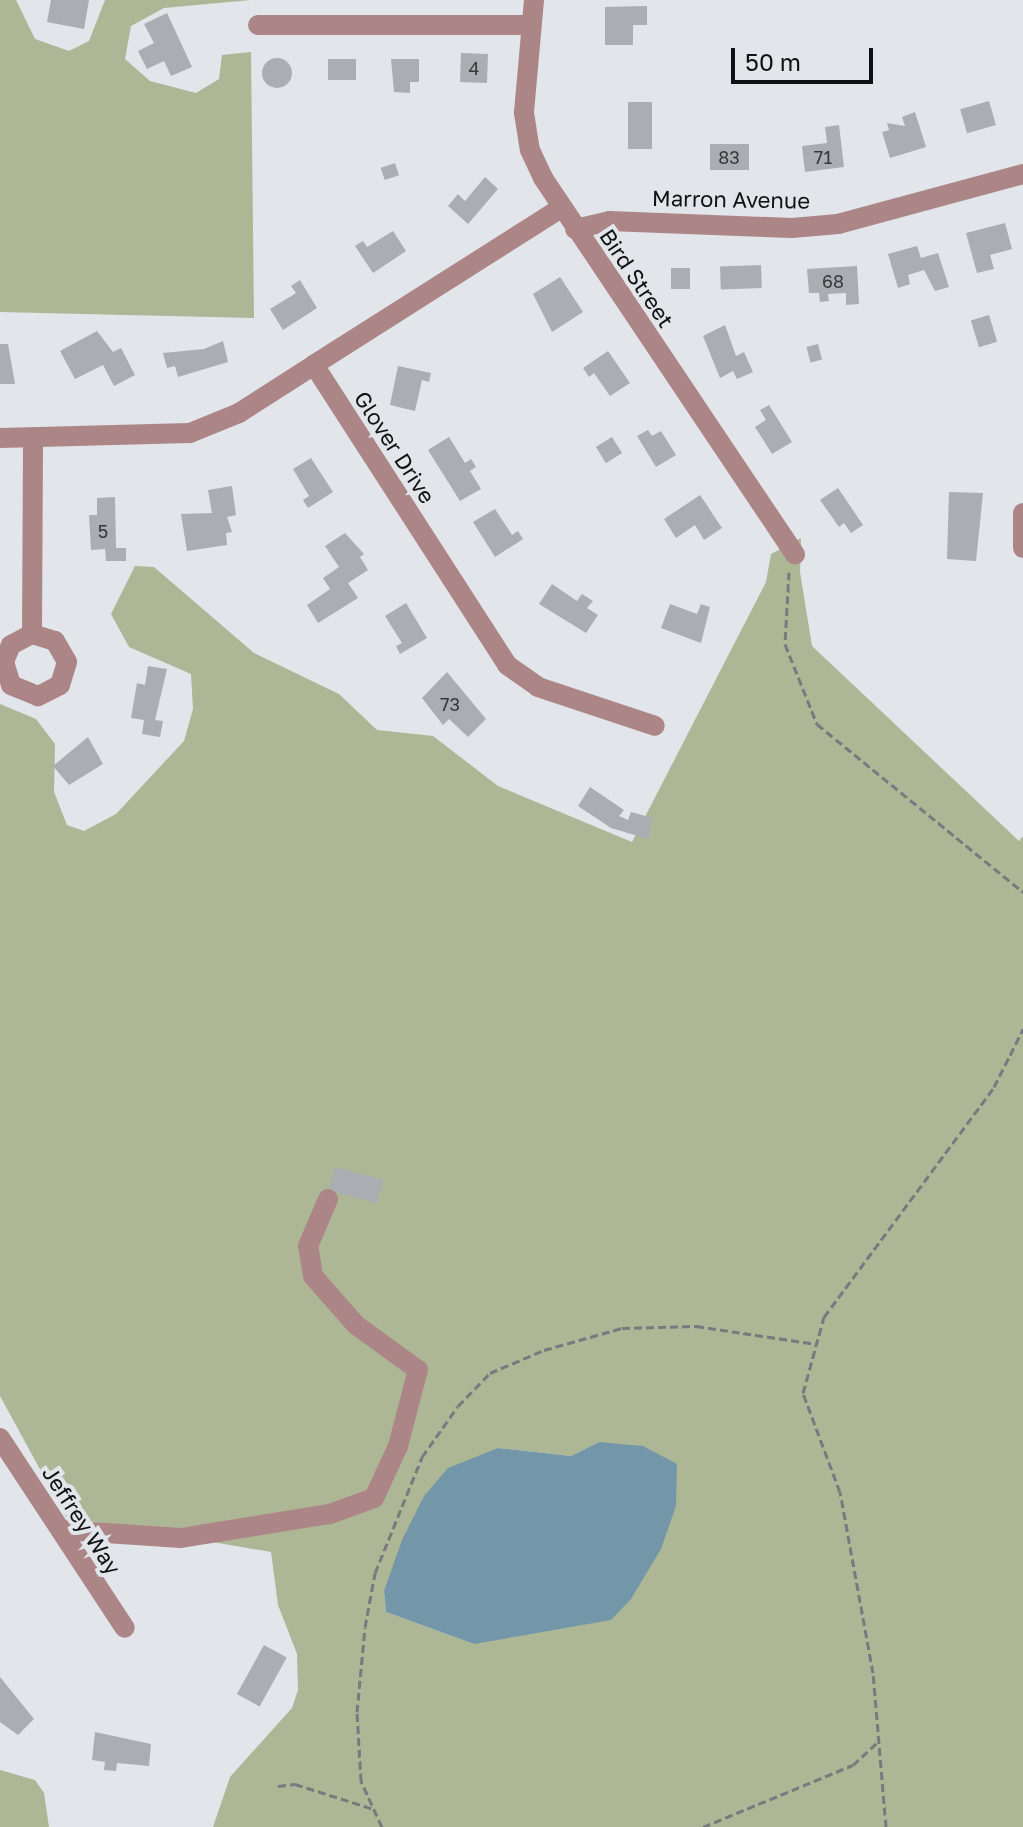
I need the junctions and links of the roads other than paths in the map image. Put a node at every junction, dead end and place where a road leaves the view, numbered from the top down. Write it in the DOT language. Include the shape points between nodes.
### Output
graph roads {
  1 [pos="534,0"];
  2 [pos="258,25"];
  3 [pos="531,25"];
  4 [pos="1023,174"];
  5 [pos="561,208"];
  6 [pos="575,229"];
  7 [pos="314,365"];
  8 [pos="0,438"];
  9 [pos="33,438"];
  10 [pos="1023,513"];
  11 [pos="1023,548"];
  12 [pos="795,555"];
  13 [pos="32,634"];
  14 [pos="655,726"];
  15 [pos="328,1199"];
  16 [pos="0,1438"];
  17 [pos="61,1530"];
  18 [pos="125,1628"];
  1 -- 3 [label="street, Bird Street"];
  2 -- 3 [label="street"];
  3 -- 5 [label="street, Bird Street" via="525,121 530,150"];
  4 -- 6 [label="street, Marron Avenue" via="838,224 792,228 609,221"];
  5 -- 6 [label="street, Bird Street"];
  5 -- 7 [label="street"];
  6 -- 12 [label="street, Bird Street"];
  7 -- 9 [label="street" via="239,413 190,433"];
  7 -- 14 [label="street, Glover Drive" via="507,665 538,687"];
  8 -- 9 [label="street"];
  9 -- 13 [label="street"];
  10 -- 11 [label="street"];
  15 -- 17 [label="street" via="308,1246 313,1276 356,1325 418,1370 398,1446 374,1498 330,1514 181,1538"];
  16 -- 17 [label="street, Jeffrey Way"];
  17 -- 18 [label="street, Jeffrey Way"];
}
